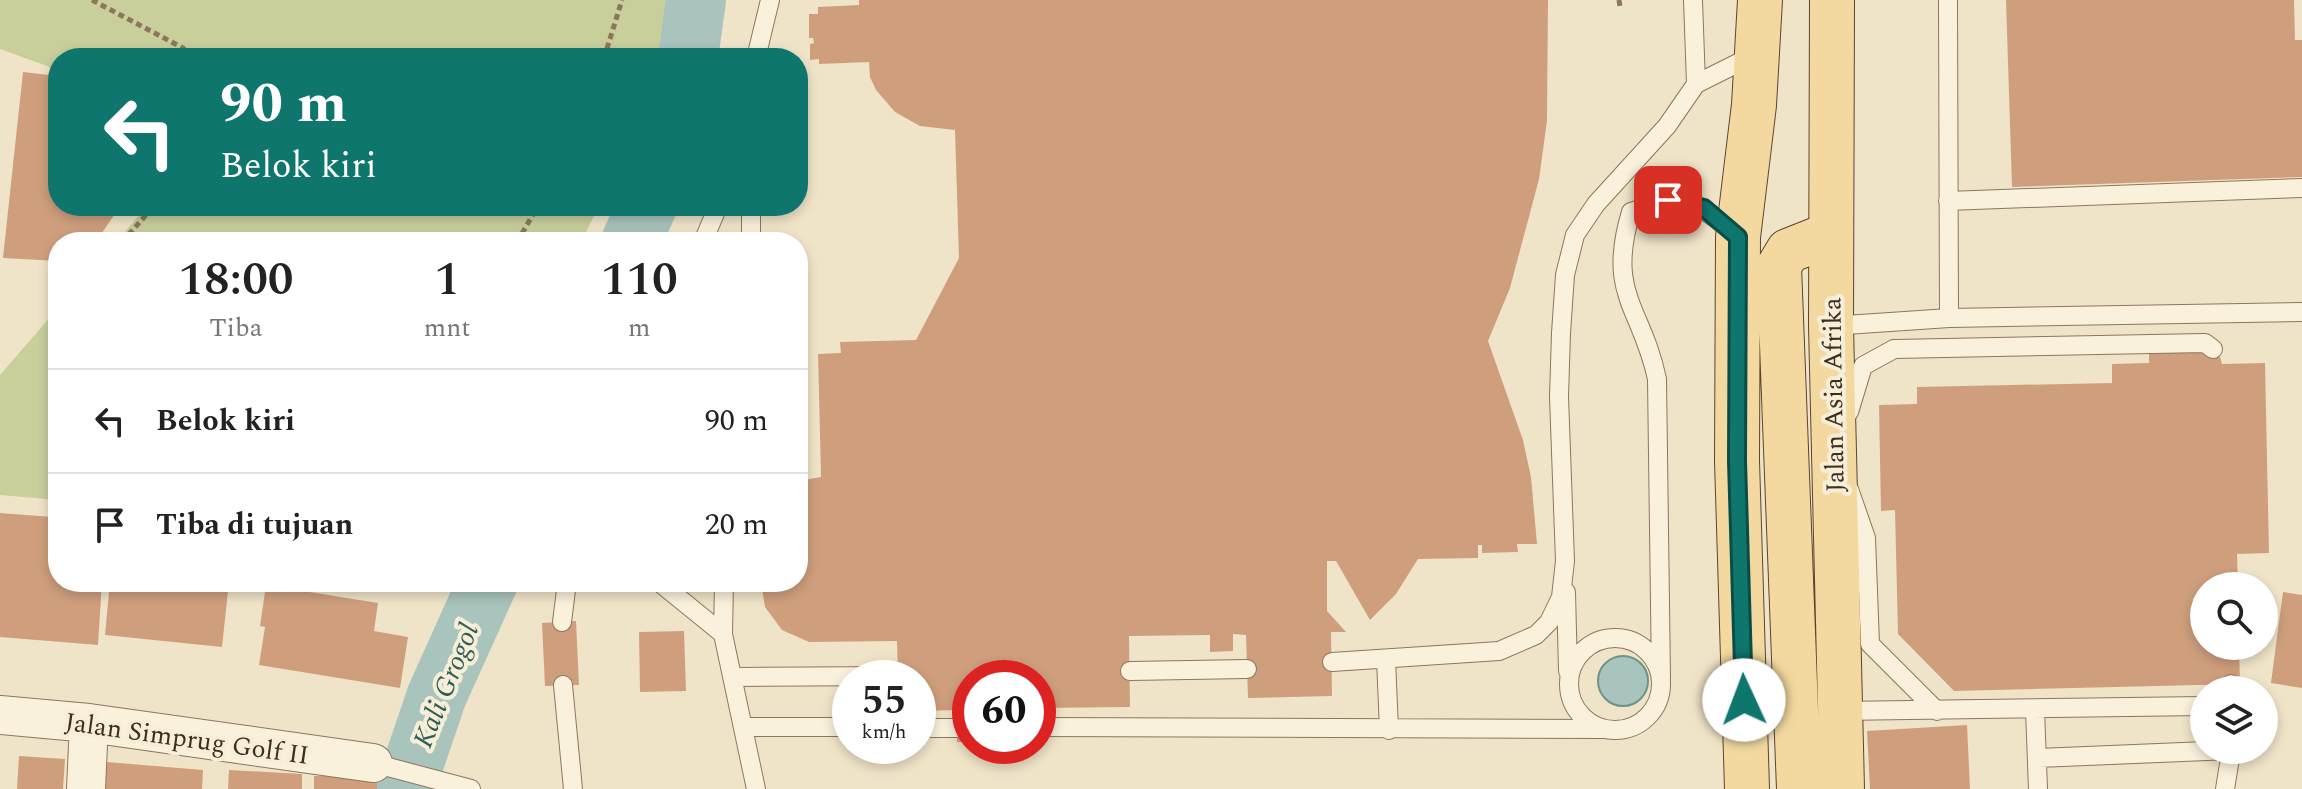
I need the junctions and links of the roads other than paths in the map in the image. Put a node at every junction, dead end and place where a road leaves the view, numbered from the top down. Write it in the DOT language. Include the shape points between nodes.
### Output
graph roads {
  1 [pos="770,0"];
  2 [pos="1693,0"];
  3 [pos="1760,0"];
  4 [pos="1832,0"];
  5 [pos="1948,0"];
  6 [pos="758,48"];
  7 [pos="1757,54"];
  8 [pos="1696,84"];
  9 [pos="2302,188"];
  10 [pos="1948,201"];
  11 [pos="1831,234"];
  12 [pos="1738,237"];
  13 [pos="2302,312"];
  14 [pos="1949,318"];
  15 [pos="1831,326"];
  16 [pos="2213,349"];
  17 [pos="1849,487"];
  18 [pos="1565,561"];
  19 [pos="566,592"];
  20 [pos="671,592"];
  21 [pos="724,592"];
  22 [pos="562,622"];
  23 [pos="723,634"];
  24 [pos="1838,652"];
  25 [pos="1386,659"];
  26 [pos="1332,662"];
  27 [pos="1247,669"];
  28 [pos="1130,671"];
  29 [pos="832,676"];
  30 [pos="733,677"];
  31 [pos="1661,678"];
  32 [pos="1568,682"];
  33 [pos="563,685"];
  34 [pos="2190,706"];
  35 [pos="2035,710"];
  36 [pos="1839,711"];
  37 [pos="1937,711"];
  38 [pos="0,715"];
  39 [pos="89,723"];
  40 [pos="745,727"];
  41 [pos="832,727"];
  42 [pos="1056,727"];
  43 [pos="1604,729"];
  44 [pos="1389,730"];
  45 [pos="2190,752"];
  46 [pos="2038,758"];
  47 [pos="373,763"];
  48 [pos="2229,764"];
  49 [pos="86,789"];
  50 [pos="471,789"];
  51 [pos="573,789"];
  52 [pos="756,789"];
  53 [pos="1747,789"];
  54 [pos="1799,789"];
  55 [pos="1842,789"];
  56 [pos="2038,789"];
  57 [pos="2225,789"];
  1 -- 6 [label="lane"];
  2 -- 8 [label="lane"];
  3 -- 7 [label="main road"];
  4 -- 11 [label="main road, Jalan Asia Afrika"];
  5 -- 10 [label="lane"];
  7 -- 8 [label="lane"];
  7 -- 12 [label="main road"];
  8 -- 18 [label="lane" via="1575,235 1565,275 1559,397"];
  9 -- 10 [label="lane"];
  10 -- 14 [label="lane"];
  11 -- 15 [label="main road, Jalan Asia Afrika"];
  11 -- 54 [label="main road" via="1788,251 1779,266"];
  12 -- 31 [label="lane" via="1704,208 1668,200 1631,212 1623,237 1620,268 1625,291 1650,345 1657,379"];
  12 -- 53 [label="main road" via="1737,461"];
  13 -- 14 [label="lane"];
  14 -- 15 [label="lane"];
  15 -- 24 [label="main road, Jalan Asia Afrika"];
  16 -- 17 [label="lane" via="2205,343 1894,349 1863,366 1849,403"];
  17 -- 24 [label="lane" via="1853,651"];
  17 -- 37 [label="lane" via="1866,538 1870,644"];
  18 -- 25 [label="lane" via="1553,615 1520,644 1487,653"];
  18 -- 32 [label="lane"];
  19 -- 22 [label="lane"];
  20 -- 23 [label="lane"];
  21 -- 23 [label="lane"];
  23 -- 30 [label="lane"];
  24 -- 36 [label="main road, Jalan Asia Afrika"];
  25 -- 26 [label="lane"];
  25 -- 44 [label="lane"];
  27 -- 28 [label="lane"];
  29 -- 30 [label="lane"];
  30 -- 40 [label="lane"];
  31 -- 32 [label="lane" via="1649,652 1618,637 1590,644 1578,655"];
  31 -- 43 [label="lane" via="1661,693 1646,718 1633,726"];
  32 -- 43 [label="lane" via="1579,714"];
  33 -- 51 [label="lane"];
  34 -- 35 [label="lane"];
  35 -- 37 [label="lane"];
  35 -- 46 [label="lane"];
  36 -- 37 [label="lane"];
  36 -- 55 [label="main road, Jalan Asia Afrika"];
  38 -- 39 [label="street, Jalan Simprug Golf II"];
  39 -- 47 [label="street, Jalan Simprug Golf II"];
  39 -- 49 [label="street"];
  40 -- 41 [label="lane"];
  40 -- 52 [label="lane"];
  42 -- 44 [label="lane"];
  43 -- 44 [label="lane"];
  45 -- 46 [label="lane"];
  46 -- 56 [label="lane"];
  47 -- 50 [label="lane"];
  48 -- 57 [label="lane"];
}
